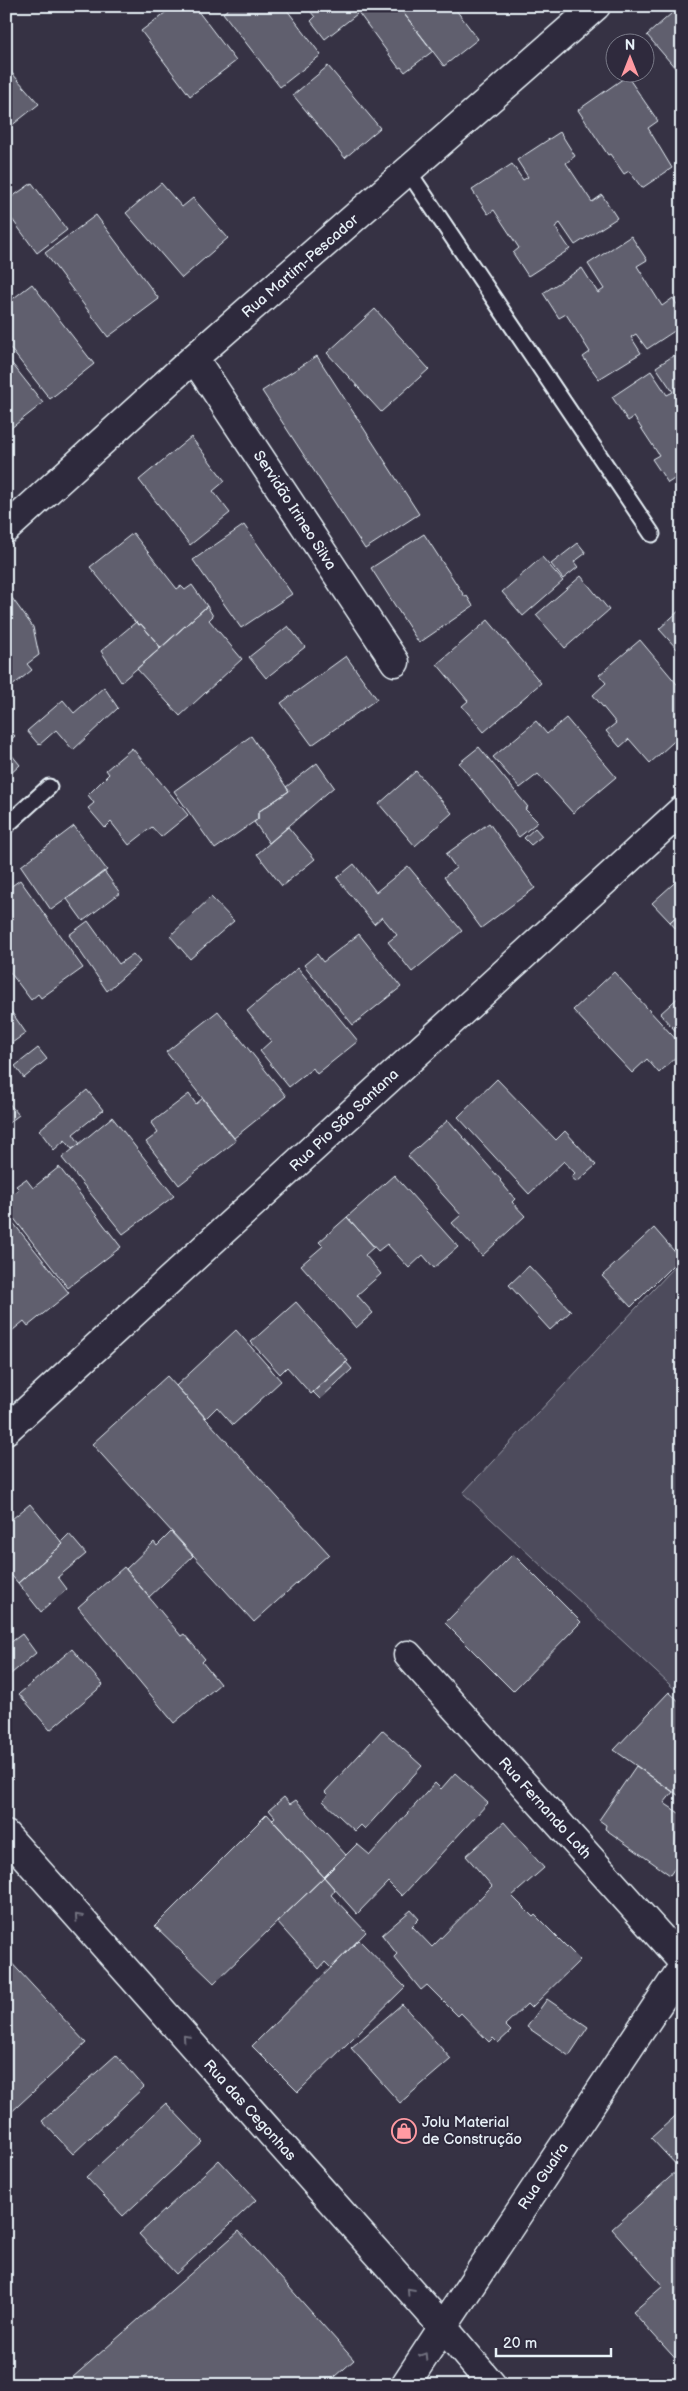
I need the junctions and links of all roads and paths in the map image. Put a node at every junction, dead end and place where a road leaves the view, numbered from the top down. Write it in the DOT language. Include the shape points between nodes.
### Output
graph roads {
  1 [pos="596,6"];
  2 [pos="408,171"];
  3 [pos="194,358"];
  4 [pos="6,529"];
  5 [pos="652,534"];
  6 [pos="395,662"];
  7 [pos="49,787"];
  8 [pos="682,810"];
  9 [pos="6,826"];
  10 [pos="6,1430"];
  11 [pos="408,1655"];
  12 [pos="6,1835"];
  13 [pos="682,1960"];
  14 [pos="682,1968"];
  15 [pos="443,2327"];
  16 [pos="405,2385"];
  17 [pos="492,2385"];
  1 -- 2 [label="street, Rua Martim-Pescador"];
  2 -- 3 [label="street, Rua Martim-Pescador"];
  2 -- 5 [label="lane"];
  3 -- 4 [label="street, Rua Martim-Pescador"];
  3 -- 6 [label="street, Servidão Irineo Silva"];
  7 -- 9 [label="lane"];
  8 -- 10 [label="street, Rua Pio São Santana"];
  11 -- 13 [label="street, Rua Fernando Loth"];
  15 -- 12 [label="street, Rua das Cegonhas, one-way"];
  14 -- 15 [label="street, Rua Guaíra"];
  16 -- 15 [label="street, Rua Guaíra, one-way"];
  15 -- 17 [label="street, Rua das Cegonhas"];
}
